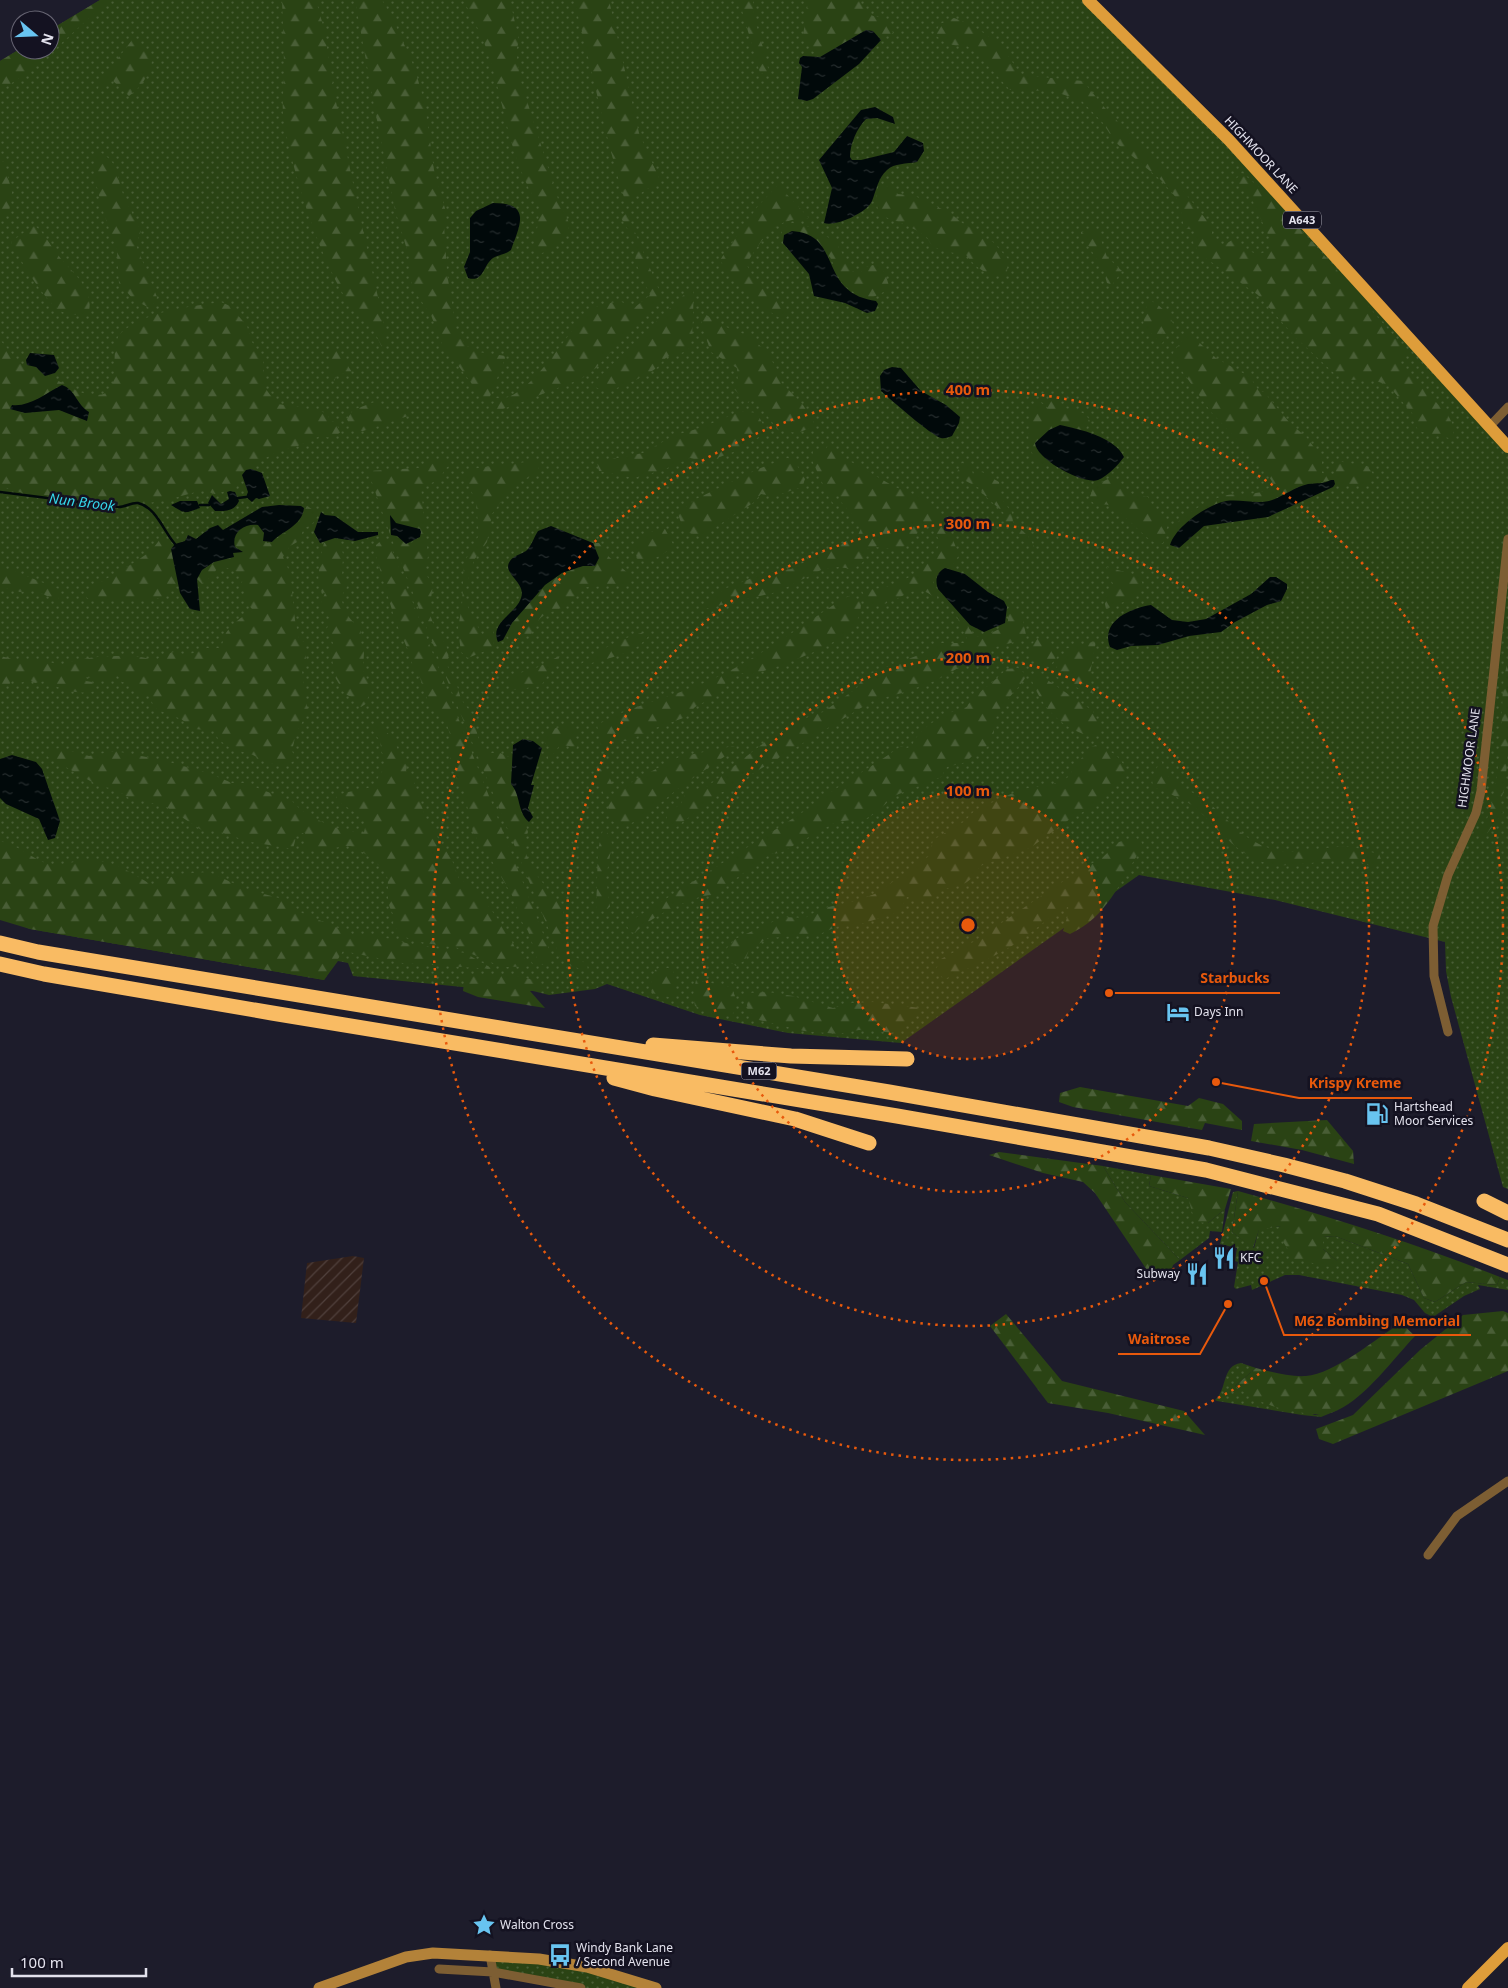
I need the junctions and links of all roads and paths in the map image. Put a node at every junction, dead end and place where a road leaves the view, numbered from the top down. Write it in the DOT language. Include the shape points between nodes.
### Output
graph roads {
  1 [pos="1088,0"];
  2 [pos="1508,407"];
  3 [pos="1489,427"];
  4 [pos="1508,448"];
  5 [pos="1508,539"];
  6 [pos="0,943"];
  7 [pos="0,964"];
  8 [pos="1448,1032"];
  9 [pos="561,1039"];
  10 [pos="547,1059"];
  11 [pos="908,1059"];
  12 [pos="869,1143"];
  13 [pos="1484,1201"];
  14 [pos="1508,1213"];
  15 [pos="1508,1240"];
  16 [pos="1508,1265"];
  17 [pos="1508,1481"];
  18 [pos="1428,1555"];
  19 [pos="1508,1948"];
  20 [pos="490,1955"];
  21 [pos="439,1969"];
  22 [pos="493,1972"];
  23 [pos="319,1988"];
  24 [pos="496,1988"];
  25 [pos="581,1988"];
  26 [pos="656,1988"];
  27 [pos="1468,1988"];
  1 -- 3 [label="main road, HIGHMOOR LANE / A643" via="1229,140"];
  2 -- 3 [label="street"];
  3 -- 4 [label="main road, HIGHMOOR LANE / A643"];
  5 -- 8 [label="street, HIGHMOOR LANE" via="1481,790 1476,813 1448,875 1433,926 1434,976"];
  6 -- 9 [label="highway, M62"];
  7 -- 10 [label="highway, M62"];
  9 -- 11 [label="highway" via="792,1056"];
  9 -- 15 [label="highway, M62" via="889,1092 1247,1156 1416,1204"];
  10 -- 12 [label="highway" via="655,1089 795,1119"];
  10 -- 16 [label="highway, M62" via="1206,1170 1378,1214"];
  13 -- 14 [label="highway"];
  17 -- 18 [label="street" via="1458,1516"];
  19 -- 27 [label="main road"];
  20 -- 22 [label="street"];
  20 -- 23 [label="main road" via="433,1953 406,1957"];
  20 -- 26 [label="main road" via="588,1967"];
  21 -- 22 [label="street"];
  22 -- 24 [label="street"];
  22 -- 25 [label="street"];
}
